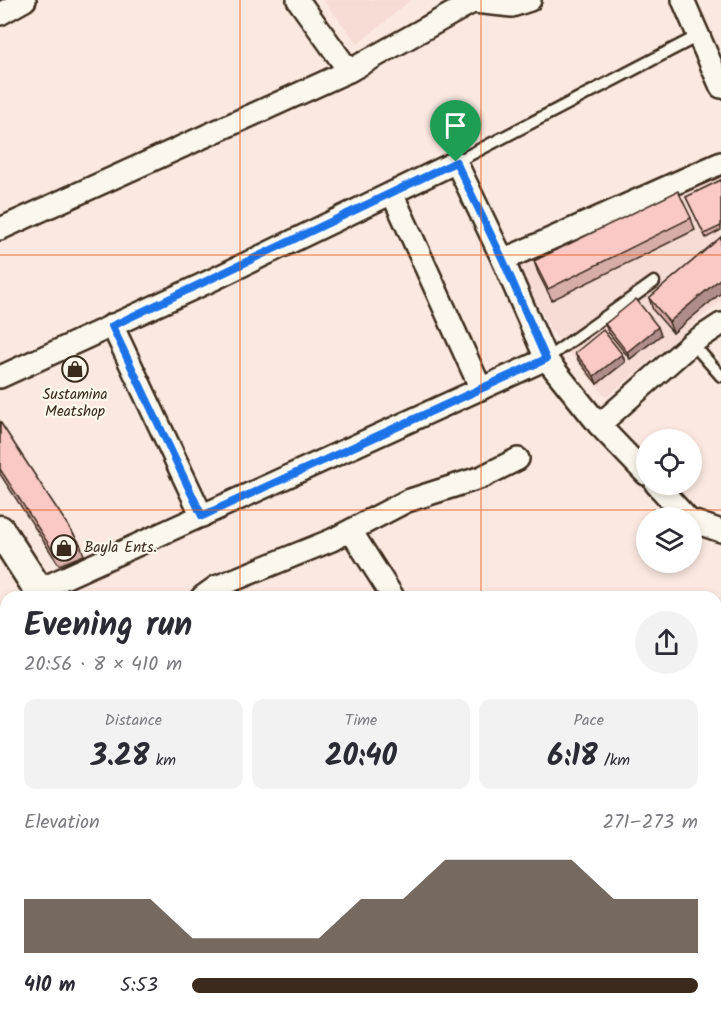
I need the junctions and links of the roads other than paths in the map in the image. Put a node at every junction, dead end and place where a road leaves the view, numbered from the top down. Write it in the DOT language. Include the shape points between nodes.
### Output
graph roads {
  1 [pos="25,0"];
  2 [pos="298,0"];
  3 [pos="530,0"];
  4 [pos="683,0"];
  5 [pos="475,1"];
  6 [pos="0,14"];
  7 [pos="698,36"];
  8 [pos="350,71"];
  9 [pos="721,87"];
  10 [pos="456,162"];
  11 [pos="721,163"];
  12 [pos="392,193"];
  13 [pos="0,229"];
  14 [pos="503,260"];
  15 [pos="654,282"];
  16 [pos="721,324"];
  17 [pos="112,326"];
  18 [pos="692,343"];
  19 [pos="546,359"];
  20 [pos="721,376"];
  21 [pos="0,377"];
  22 [pos="481,388"];
  23 [pos="599,425"];
  24 [pos="518,459"];
  25 [pos="636,464"];
  26 [pos="666,495"];
  27 [pos="677,507"];
  28 [pos="202,516"];
  29 [pos="702,524"];
  30 [pos="0,530"];
  31 [pos="351,531"];
  32 [pos="721,531"];
  33 [pos="39,591"];
  34 [pos="47,591"];
  35 [pos="210,591"];
  36 [pos="389,591"];
  1 -- 6 [label="street"];
  2 -- 8 [label="street"];
  3 -- 5 [label="street" via="512,6"];
  4 -- 7 [label="street"];
  5 -- 8 [label="street"];
  7 -- 9 [label="street"];
  7 -- 10 [label="lane"];
  8 -- 13 [label="street"];
  10 -- 12 [label="street"];
  10 -- 14 [label="street"];
  11 -- 14 [label="street"];
  12 -- 17 [label="street"];
  12 -- 22 [label="street"];
  14 -- 19 [label="street"];
  15 -- 19 [label="lane"];
  16 -- 18 [label="street"];
  17 -- 21 [label="street"];
  17 -- 28 [label="street"];
  18 -- 20 [label="lane"];
  18 -- 23 [label="street"];
  19 -- 22 [label="street"];
  19 -- 23 [label="street"];
  22 -- 28 [label="street"];
  23 -- 25 [label="street"];
  24 -- 31 [label="street" via="482,477 407,501"];
  26 -- 27 [label="street"];
  28 -- 34 [label="street"];
  29 -- 32 [label="street"];
  30 -- 33 [label="main road"];
  31 -- 35 [label="street"];
  31 -- 36 [label="street"];
}
